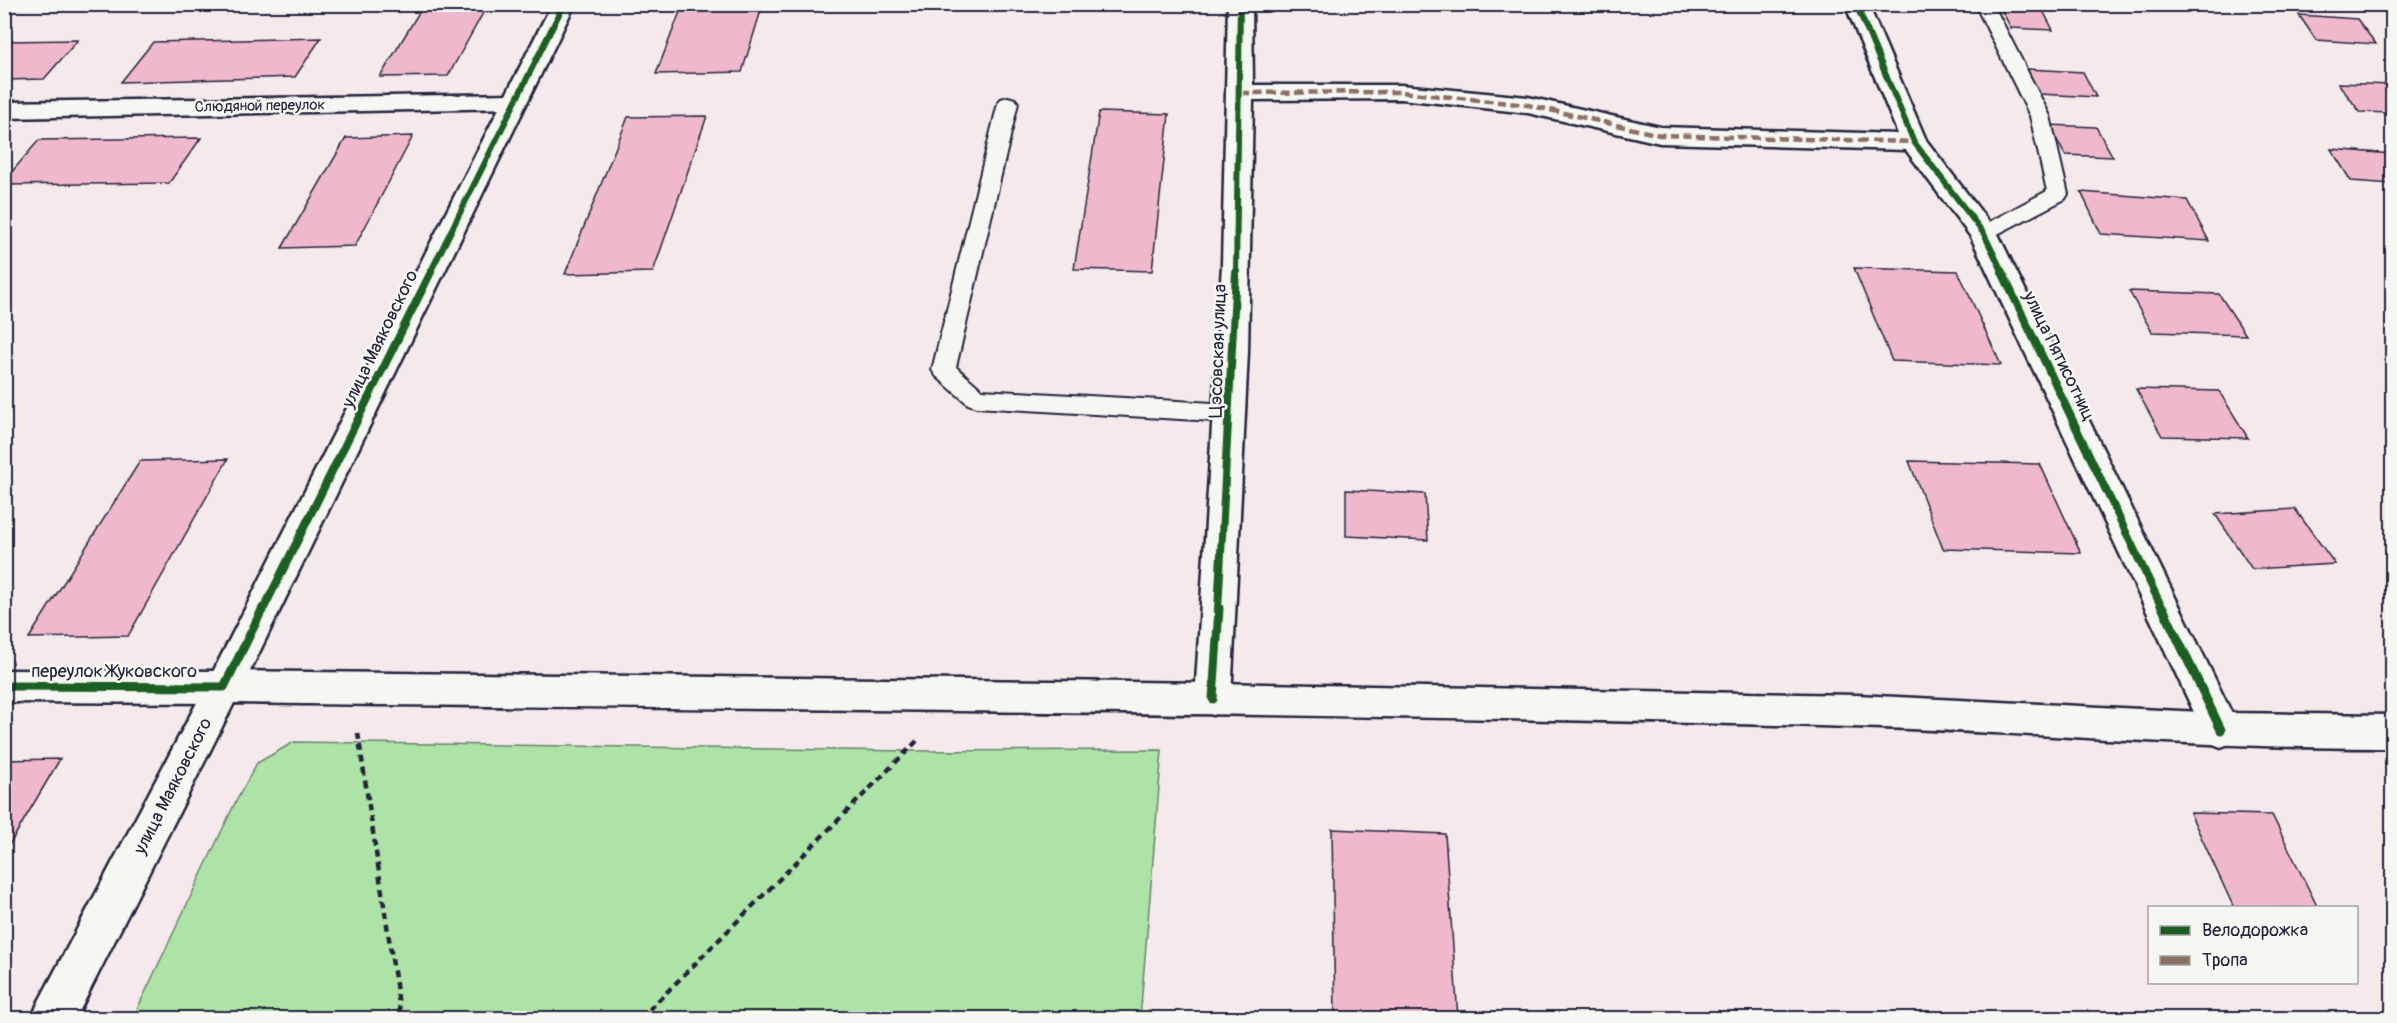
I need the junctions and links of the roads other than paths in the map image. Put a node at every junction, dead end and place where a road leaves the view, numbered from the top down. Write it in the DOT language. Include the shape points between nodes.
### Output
graph roads {
  1 [pos="564,4"];
  2 [pos="1240,4"];
  3 [pos="1856,4"];
  4 [pos="1984,4"];
  5 [pos="1241,93"];
  6 [pos="515,101"];
  7 [pos="1008,103"];
  8 [pos="4,111"];
  9 [pos="1914,142"];
  10 [pos="1984,234"];
  11 [pos="1231,413"];
  12 [pos="4,686"];
  13 [pos="224,687"];
  14 [pos="1213,699"];
  15 [pos="2221,730"];
  16 [pos="2392,732"];
  17 [pos="53,1018"];
  1 -- 6 [label="street, улица Маяковского"];
  2 -- 5 [label="street, Цэсовская улица"];
  3 -- 9 [label="street, улица Пятисотниц"];
  4 -- 10 [label="lane" via="2040,116 2058,194"];
  5 -- 9 [label="street" via="1401,92 1528,105 1660,135"];
  5 -- 11 [label="street, Цэсовская улица"];
  6 -- 8 [label="street, Слюдяной переулок"];
  6 -- 13 [label="street, улица Маяковского"];
  7 -- 11 [label="lane" via="944,370 976,398"];
  9 -- 10 [label="street, улица Пятисотниц"];
  10 -- 15 [label="street, улица Пятисотниц"];
  11 -- 14 [label="street, Цэсовская улица"];
  12 -- 13 [label="street, переулок Жуковского"];
  13 -- 14 [label="street, переулок Жуковского"];
  13 -- 17 [label="street, улица Маяковского"];
  14 -- 15 [label="street, переулок Жуковского" via="1856,711"];
  15 -- 16 [label="street, переулок Жуковского"];
}
